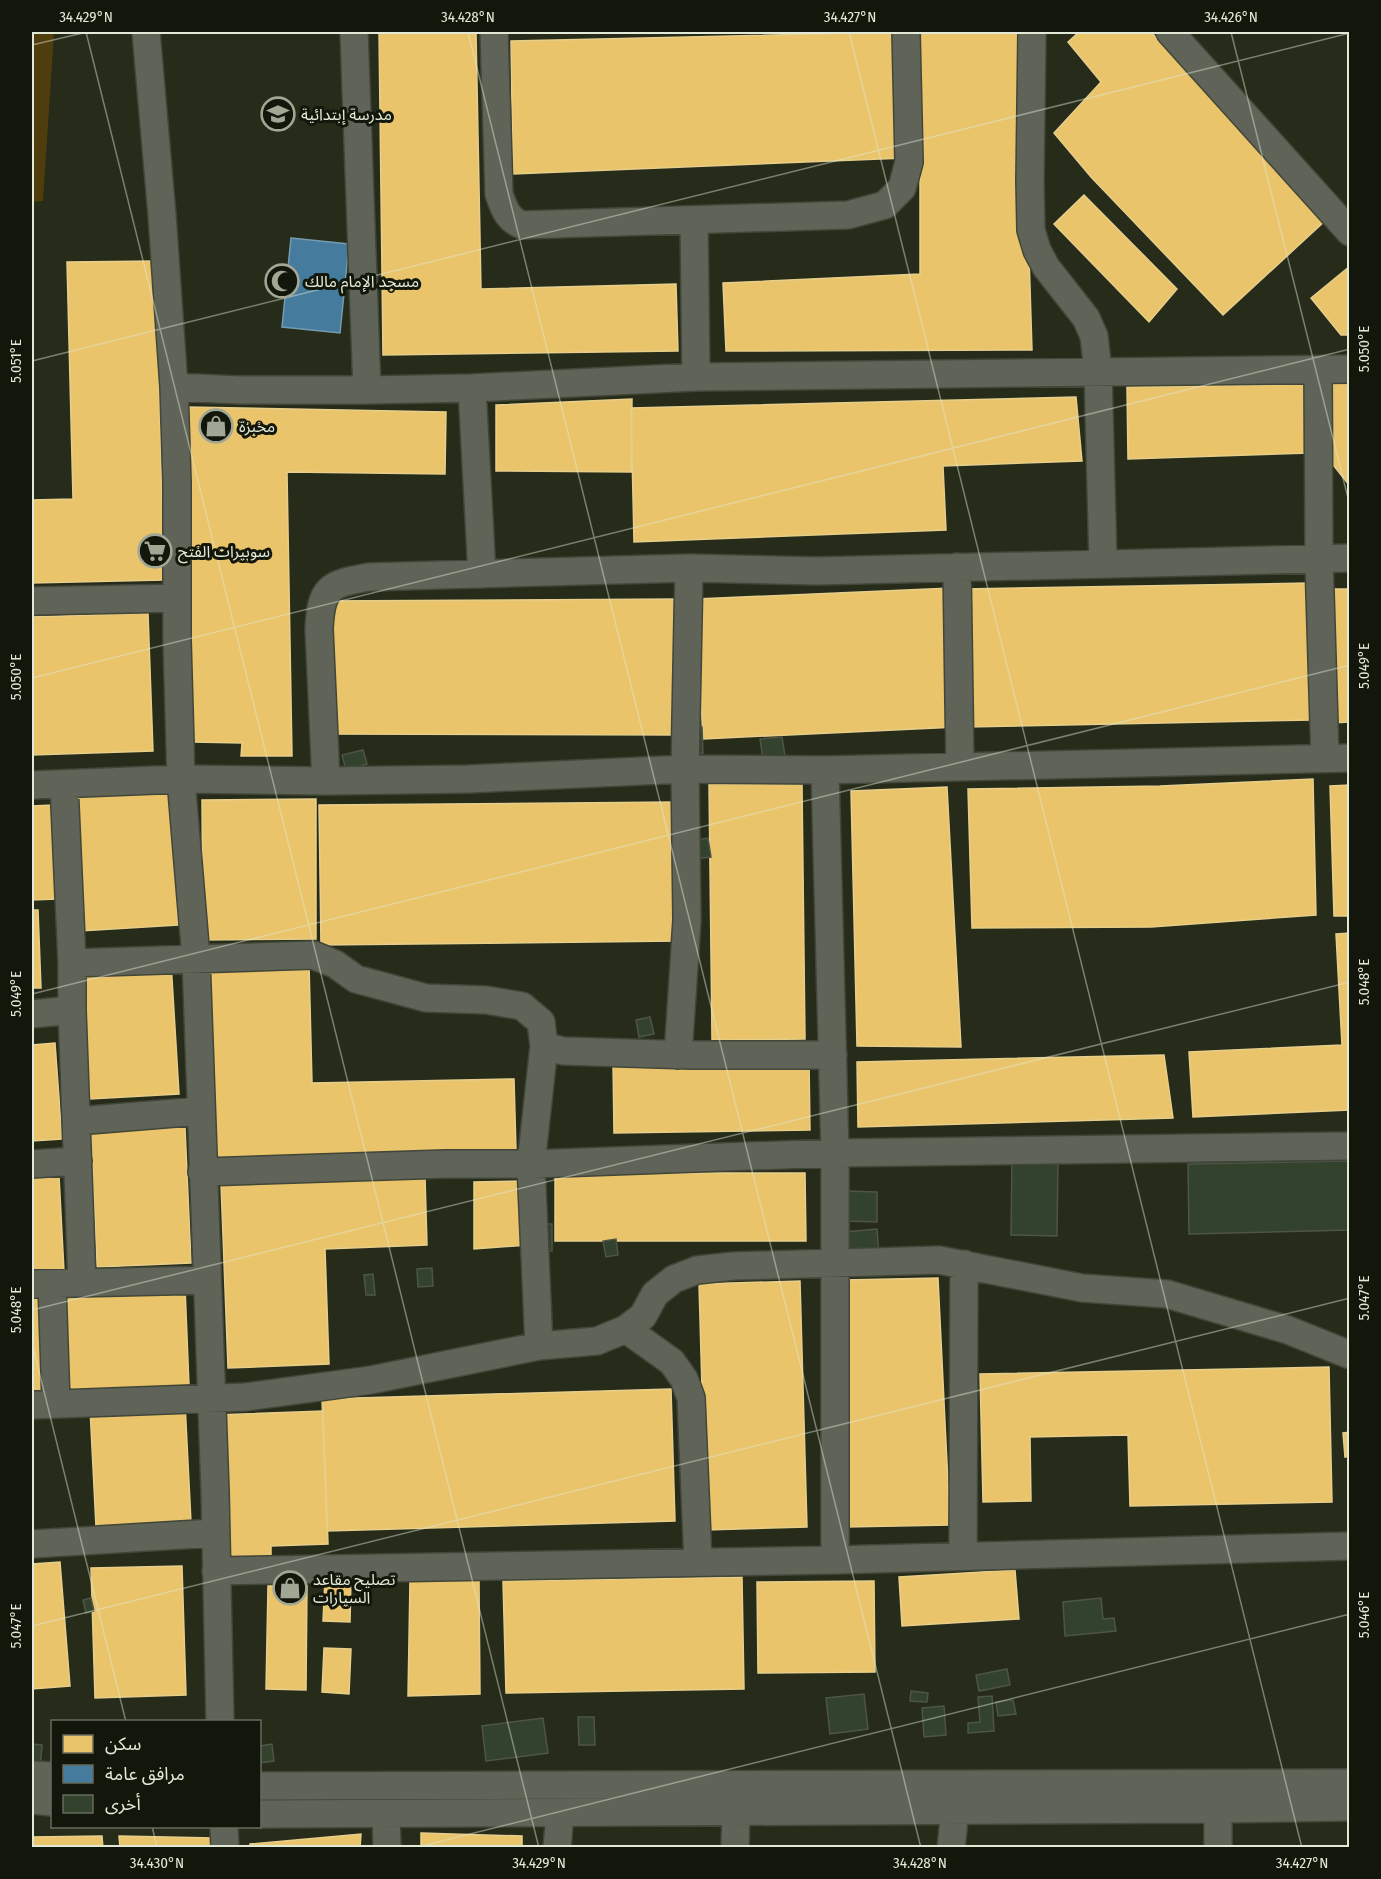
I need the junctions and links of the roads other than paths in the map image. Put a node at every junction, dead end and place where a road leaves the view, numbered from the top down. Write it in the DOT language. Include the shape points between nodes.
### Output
graph roads {
  1 [pos="146,32"];
  2 [pos="354,32"];
  3 [pos="494,32"];
  4 [pos="906,32"];
  5 [pos="1032,32"];
  6 [pos="1170,32"];
  7 [pos="694,220"];
  8 [pos="1350,232"];
  9 [pos="1350,369"];
  10 [pos="1318,370"];
  11 [pos="1098,371"];
  12 [pos="696,377"];
  13 [pos="174,387"];
  14 [pos="472,388"];
  15 [pos="367,390"];
  16 [pos="1350,558"];
  17 [pos="1319,560"];
  18 [pos="1103,563"];
  19 [pos="957,567"];
  20 [pos="689,568"];
  21 [pos="482,574"];
  22 [pos="177,598"];
  23 [pos="32,601"];
  24 [pos="1337,758"];
  25 [pos="960,767"];
  26 [pos="685,769"];
  27 [pos="825,770"];
  28 [pos="181,779"];
  29 [pos="326,781"];
  30 [pos="32,784"];
  31 [pos="64,784"];
  32 [pos="196,958"];
  33 [pos="72,963"];
  34 [pos="72,1010"];
  35 [pos="32,1014"];
  36 [pos="544,1046"];
  37 [pos="678,1055"];
  38 [pos="833,1055"];
  39 [pos="200,1111"];
  40 [pos="76,1121"];
  41 [pos="1350,1146"];
  42 [pos="835,1154"];
  43 [pos="78,1161"];
  44 [pos="32,1164"];
  45 [pos="531,1164"];
  46 [pos="202,1172"];
  47 [pos="835,1264"];
  48 [pos="964,1264"];
  49 [pos="207,1280"];
  50 [pos="82,1283"];
  51 [pos="42,1284"];
  52 [pos="626,1329"];
  53 [pos="539,1346"];
  54 [pos="1350,1355"];
  55 [pos="210,1399"];
  56 [pos="44,1404"];
  57 [pos="215,1533"];
  58 [pos="32,1544"];
  59 [pos="1350,1546"];
  60 [pos="963,1556"];
  61 [pos="835,1560"];
  62 [pos="698,1562"];
  63 [pos="216,1571"];
  64 [pos="220,1720"];
  65 [pos="32,1775"];
  66 [pos="51,1776"];
  67 [pos="1350,1783"];
  68 [pos="261,1786"];
  69 [pos="32,1800"];
  70 [pos="51,1802"];
  71 [pos="1350,1807"];
  72 [pos="1218,1809"];
  73 [pos="955,1811"];
  74 [pos="736,1812"];
  75 [pos="560,1813"];
  76 [pos="261,1814"];
  77 [pos="386,1814"];
  78 [pos="224,1828"];
  79 [pos="225,1848"];
  80 [pos="387,1848"];
  81 [pos="557,1848"];
  82 [pos="735,1848"];
  83 [pos="951,1848"];
  84 [pos="1218,1848"];
  1 -- 13 [label="street"];
  2 -- 15 [label="street"];
  3 -- 7 [label="street" via="499,194 513,222 522,225"];
  4 -- 7 [label="street" via="909,162 902,188 885,205 848,215"];
  5 -- 11 [label="street" via="1031,230 1046,267 1086,318 1094,336"];
  6 -- 8 [label="street"];
  7 -- 12 [label="street"];
  9 -- 10 [label="street"];
  10 -- 11 [label="street"];
  10 -- 17 [label="street"];
  11 -- 12 [label="street"];
  11 -- 18 [label="street"];
  12 -- 14 [label="street"];
  13 -- 15 [label="street"];
  13 -- 22 [label="street"];
  14 -- 15 [label="street"];
  14 -- 21 [label="street"];
  16 -- 17 [label="street"];
  17 -- 18 [label="street"];
  17 -- 24 [label="street"];
  18 -- 19 [label="street"];
  19 -- 20 [label="street" via="817,572"];
  19 -- 25 [label="street"];
  20 -- 21 [label="street"];
  20 -- 26 [label="street"];
  21 -- 29 [label="street" via="369,577 346,581 324,595 319,629"];
  22 -- 23 [label="street"];
  22 -- 28 [label="street"];
  24 -- 25 [label="street"];
  25 -- 27 [label="street"];
  26 -- 27 [label="street"];
  26 -- 29 [label="street"];
  26 -- 37 [label="street" via="687,920"];
  27 -- 38 [label="street"];
  28 -- 29 [label="street"];
  28 -- 31 [label="street"];
  28 -- 32 [label="street"];
  30 -- 31 [label="street"];
  31 -- 33 [label="street"];
  32 -- 33 [label="street"];
  32 -- 36 [label="street" via="313,955 356,979 426,998 522,1006 541,1022"];
  32 -- 39 [label="street"];
  33 -- 34 [label="street"];
  34 -- 35 [label="street"];
  34 -- 40 [label="street"];
  36 -- 37 [label="street" via="563,1052"];
  36 -- 45 [label="street"];
  37 -- 38 [label="street"];
  38 -- 42 [label="street"];
  39 -- 40 [label="street"];
  39 -- 46 [label="street"];
  40 -- 43 [label="street"];
  41 -- 42 [label="street"];
  42 -- 45 [label="street"];
  42 -- 47 [label="street"];
  43 -- 44 [label="street"];
  43 -- 50 [label="street"];
  45 -- 46 [label="street"];
  45 -- 53 [label="street"];
  46 -- 49 [label="street"];
  47 -- 48 [label="street" via="939,1260"];
  47 -- 52 [label="street" via="697,1270 674,1279 655,1294 643,1316"];
  47 -- 61 [label="street"];
  48 -- 54 [label="street" via="1082,1288 1167,1294 1288,1330"];
  48 -- 60 [label="street"];
  49 -- 50 [label="street"];
  49 -- 55 [label="street"];
  50 -- 51 [label="street"];
  51 -- 56 [label="street"];
  52 -- 53 [label="street" via="597,1341"];
  52 -- 62 [label="street" via="672,1362 691,1398"];
  53 -- 55 [label="street" via="371,1380"];
  55 -- 56 [label="street"];
  55 -- 57 [label="street"];
  57 -- 58 [label="street"];
  57 -- 63 [label="street"];
  59 -- 60 [label="street"];
  60 -- 61 [label="street"];
  61 -- 62 [label="street"];
  62 -- 63 [label="street"];
  63 -- 64 [label="street"];
  65 -- 66 [label="street"];
  67 -- 68 [label="street"];
  69 -- 70 [label="street"];
  71 -- 72 [label="street"];
  72 -- 73 [label="street"];
  72 -- 84 [label="street"];
  73 -- 74 [label="street"];
  73 -- 83 [label="street"];
  74 -- 75 [label="street"];
  74 -- 82 [label="street"];
  75 -- 77 [label="street"];
  75 -- 81 [label="street"];
  76 -- 77 [label="street"];
  77 -- 80 [label="street"];
  78 -- 79 [label="street"];
}
